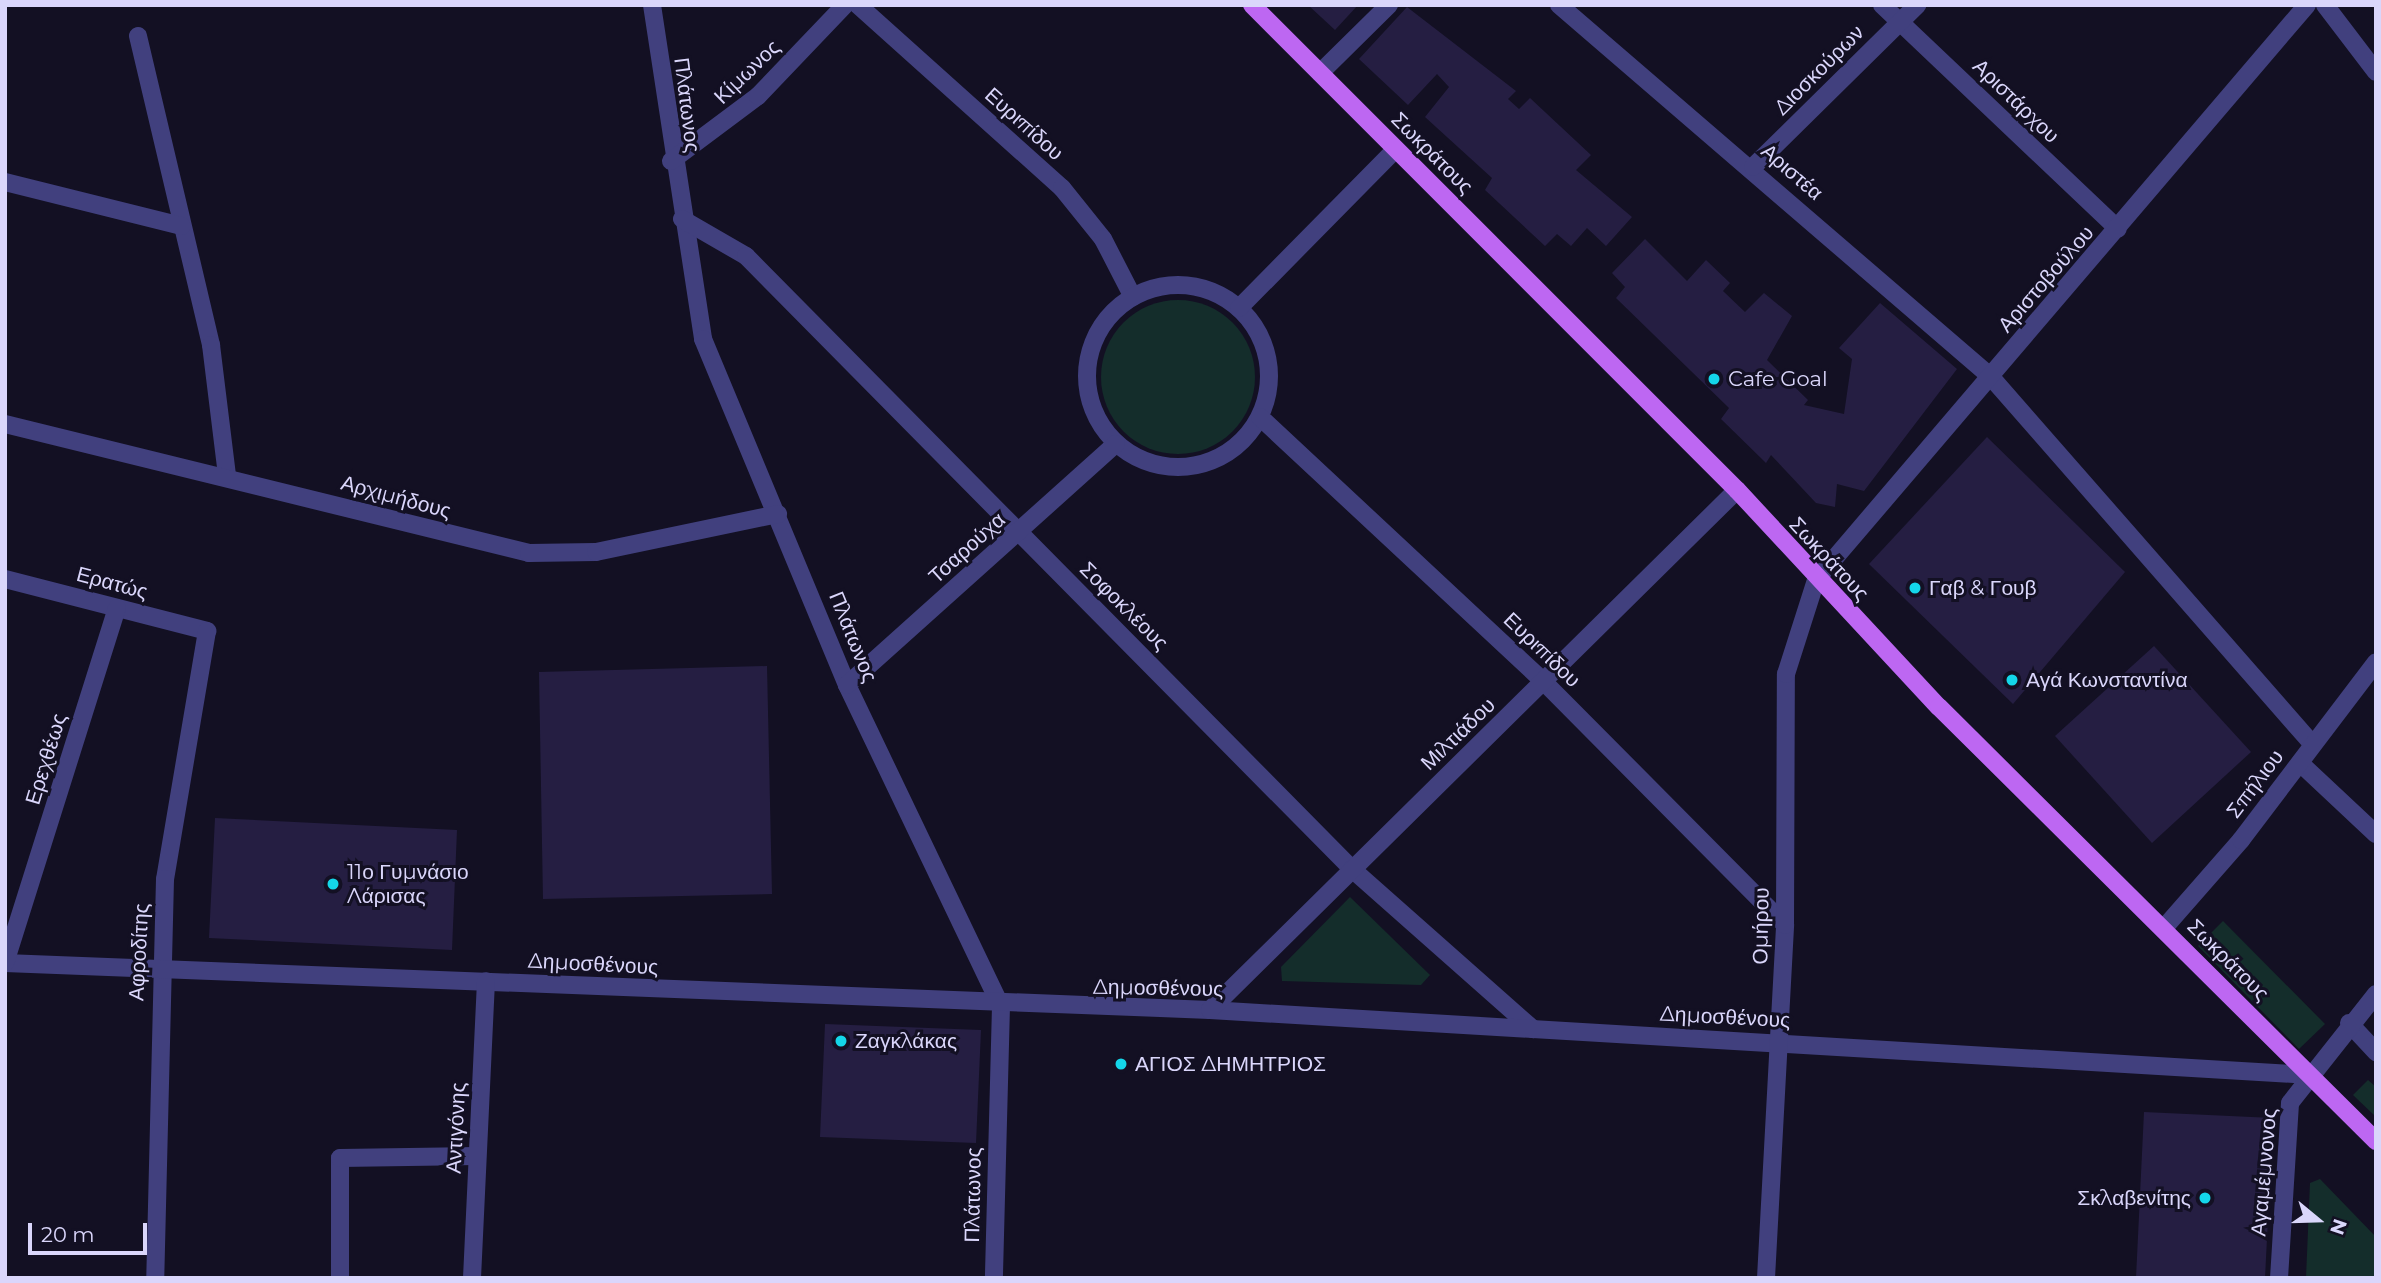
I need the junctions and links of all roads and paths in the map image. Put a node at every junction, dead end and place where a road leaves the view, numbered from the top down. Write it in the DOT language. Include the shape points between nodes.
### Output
graph roads {
  1 [pos="652,5"];
  2 [pos="845,5"];
  3 [pos="858,5"];
  4 [pos="1252,5"];
  5 [pos="1390,5"];
  6 [pos="1559,5"];
  7 [pos="1882,5"];
  8 [pos="1917,5"];
  9 [pos="2307,5"];
  10 [pos="2325,5"];
  11 [pos="1900,22"];
  12 [pos="138,36"];
  13 [pos="2376,72"];
  14 [pos="1320,73"];
  15 [pos="1396,149"];
  16 [pos="671,161"];
  17 [pos="1753,167"];
  18 [pos="5,182"];
  19 [pos="682,219"];
  20 [pos="182,226"];
  21 [pos="2118,229"];
  22 [pos="1133,297"];
  23 [pos="1239,308"];
  24 [pos="1991,377"];
  25 [pos="1260,417"];
  26 [pos="5,424"];
  27 [pos="1116,444"];
  28 [pos="227,477"];
  29 [pos="1737,490"];
  30 [pos="778,514"];
  31 [pos="1019,533"];
  32 [pos="5,579"];
  33 [pos="1816,580"];
  34 [pos="117,608"];
  35 [pos="206,631"];
  36 [pos="2376,662"];
  37 [pos="1544,682"];
  38 [pos="847,685"];
  39 [pos="2311,742"];
  40 [pos="2300,763"];
  41 [pos="2376,834"];
  42 [pos="1352,869"];
  43 [pos="1785,925"];
  44 [pos="2164,928"];
  45 [pos="5,963"];
  46 [pos="160,969"];
  47 [pos="486,981"];
  48 [pos="2376,994"];
  49 [pos="1001,1006"];
  50 [pos="1210,1010"];
  51 [pos="2348,1023"];
  52 [pos="1533,1029"];
  53 [pos="1780,1043"];
  54 [pos="2376,1052"];
  55 [pos="2310,1075"];
  56 [pos="2376,1141"];
  57 [pos="477,1156"];
  58 [pos="155,1278"];
  59 [pos="340,1278"];
  60 [pos="472,1278"];
  61 [pos="994,1278"];
  62 [pos="1766,1278"];
  63 [pos="2279,1278"];
  1 -- 16 [label="street, Πλάτωνος"];
  2 -- 16 [label="street, Κίμωνος" via="758,96"];
  3 -- 22 [label="street, Ευριπίδου" via="1062,188 1103,239"];
  4 -- 14 [label="main road, Σωκράτους"];
  5 -- 14 [label="street"];
  6 -- 17 [label="street, Αριστέα"];
  7 -- 11 [label="street, Αριστάρχου"];
  8 -- 11 [label="street, Διοσκούρων"];
  9 -- 21 [label="street, Αριστοβούλου"];
  10 -- 13 [label="street"];
  11 -- 17 [label="street, Διοσκούρων"];
  11 -- 21 [label="street, Αριστάρχου"];
  12 -- 20 [label="street"];
  14 -- 15 [label="main road, Σωκράτους"];
  15 -- 23 [label="street"];
  15 -- 29 [label="main road, Σωκράτους"];
  16 -- 19 [label="street, Πλάτωνος"];
  17 -- 24 [label="street, Αριστέα"];
  18 -- 20 [label="street"];
  19 -- 30 [label="street, Πλάτωνος" via="703,339"];
  19 -- 31 [label="street, Σοφοκλέους" via="733,243"];
  20 -- 28 [label="street" via="211,345"];
  21 -- 24 [label="street, Αριστοβούλου"];
  22 -- 23 [label="street" via="1190,285"];
  22 -- 27 [label="street" via="1100,330 1087,378 1101,425"];
  23 -- 25 [label="street" via="1266,351 1270,376"];
  24 -- 33 [label="street, Αριστοβούλου"];
  24 -- 39 [label="street, Αριστέα"];
  25 -- 27 [label="street" via="1234,449 1205,463 1174,468 1143,461"];
  25 -- 37 [label="street, Ευριπίδου"];
  26 -- 28 [label="street, Αρχιμήδους"];
  27 -- 31 [label="street, Τσαρούχα"];
  28 -- 30 [label="street, Αρχιμήδους" via="529,553 596,552"];
  29 -- 33 [label="main road, Σωκράτους"];
  29 -- 37 [label="street, Μιλτιάδου"];
  30 -- 38 [label="street, Πλάτωνος"];
  31 -- 38 [label="street, Τσαρούχα"];
  31 -- 42 [label="street, Σοφοκλέους"];
  32 -- 34 [label="street, Ερατώς"];
  33 -- 43 [label="street, Ομήρου" via="1786,674"];
  33 -- 44 [label="main road, Σωκράτους"];
  34 -- 35 [label="street, Ερατώς"];
  34 -- 45 [label="street, Ερεχθέως"];
  35 -- 46 [label="street, Αφροδίτης" via="173,815"];
  36 -- 39 [label="street, Σπήλιου"];
  37 -- 42 [label="street, Μιλτιάδου"];
  37 -- 43 [label="street, Ευριπίδου"];
  38 -- 49 [label="street, Πλάτωνος"];
  39 -- 40 [label="street, Σπήλιου"];
  40 -- 41 [label="street"];
  40 -- 44 [label="street, Σπήλιου"];
  42 -- 50 [label="street, Μιλτιάδου"];
  42 -- 52 [label="street, Σοφοκλέους"];
  43 -- 53 [label="street, Ομήρου"];
  44 -- 55 [label="main road, Σωκράτους"];
  45 -- 46 [label="street, Δημοσθένους"];
  46 -- 47 [label="street, Δημοσθένους"];
  46 -- 58 [label="street, Αφροδίτης"];
  47 -- 49 [label="street, Δημοσθένους"];
  47 -- 57 [label="street, Αντιγόνης"];
  48 -- 51 [label="street, Αγαμέμνονος"];
  49 -- 50 [label="street, Δημοσθένους"];
  49 -- 61 [label="street, Πλάτωνος"];
  50 -- 52 [label="street, Δημοσθένους"];
  51 -- 54 [label="street"];
  51 -- 55 [label="street, Αγαμέμνονος"];
  52 -- 53 [label="street, Δημοσθένους"];
  53 -- 55 [label="street, Δημοσθένους"];
  53 -- 62 [label="street, Ομήρου"];
  55 -- 56 [label="main road, Σωκράτους"];
  55 -- 63 [label="street, Αγαμέμνονος" via="2287,1116"];
  57 -- 59 [label="street" via="340,1158"];
  57 -- 60 [label="street, Αντιγόνης"];
}
